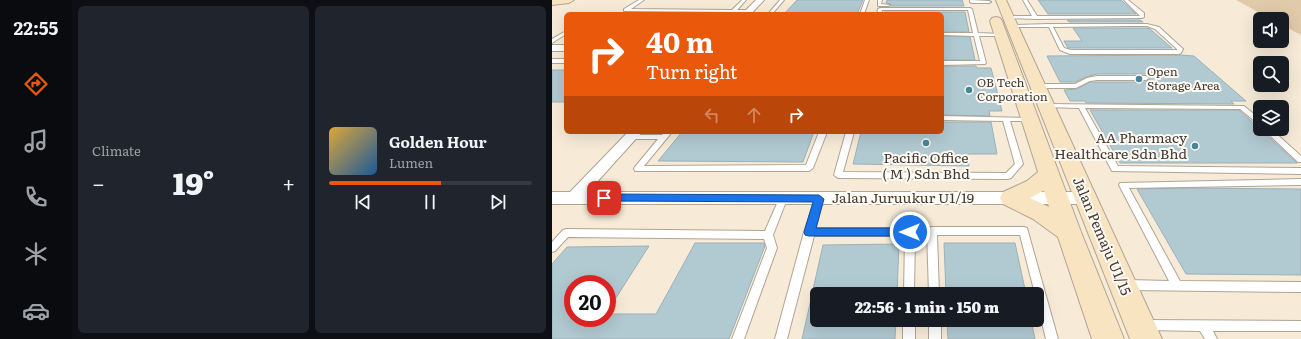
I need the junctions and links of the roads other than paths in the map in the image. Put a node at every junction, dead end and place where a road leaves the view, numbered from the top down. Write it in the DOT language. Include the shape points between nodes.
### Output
graph roads {
  1 [pos="569,0"];
  2 [pos="642,0"];
  3 [pos="744,0"];
  4 [pos="760,0"];
  5 [pos="782,0"];
  6 [pos="867,0"];
  7 [pos="880,0"];
  8 [pos="1025,0"];
  9 [pos="1126,0"];
  10 [pos="972,1"];
  11 [pos="552,2"];
  12 [pos="733,10"];
  13 [pos="748,12"];
  14 [pos="772,12"];
  15 [pos="863,12"];
  16 [pos="879,12"];
  17 [pos="1000,16"];
  18 [pos="1036,18"];
  19 [pos="1050,26"];
  20 [pos="976,32"];
  21 [pos="564,33"];
  22 [pos="944,34"];
  23 [pos="552,41"];
  24 [pos="552,48"];
  25 [pos="564,48"];
  26 [pos="552,61"];
  27 [pos="564,61"];
  28 [pos="944,63"];
  29 [pos="1146,78"];
  30 [pos="1038,86"];
  31 [pos="1046,106"];
  32 [pos="1081,106"];
  33 [pos="1253,117"];
  34 [pos="944,118"];
  35 [pos="1006,119"];
  36 [pos="1030,119"];
  37 [pos="822,134"];
  38 [pos="849,134"];
  39 [pos="632,135"];
  40 [pos="666,135"];
  41 [pos="1275,136"];
  42 [pos="1301,160"];
  43 [pos="1301,171"];
  44 [pos="1301,182"];
  45 [pos="1053,186"];
  46 [pos="552,198"];
  47 [pos="574,198"];
  48 [pos="1011,198"];
  49 [pos="1086,198"];
  50 [pos="783,199"];
  51 [pos="819,199"];
  52 [pos="809,232"];
  53 [pos="1069,232"];
  54 [pos="768,235"];
  55 [pos="552,248"];
  56 [pos="1123,285"];
  57 [pos="1177,286"];
  58 [pos="1301,286"];
  59 [pos="910,287"];
  60 [pos="934,287"];
  61 [pos="1039,287"];
  62 [pos="1044,308"];
  63 [pos="1204,326"];
  64 [pos="1301,326"];
  65 [pos="909,327"];
  66 [pos="935,327"];
  67 [pos="1143,332"];
  68 [pos="738,339"];
  69 [pos="781,339"];
  70 [pos="909,339"];
  71 [pos="935,339"];
  72 [pos="1052,339"];
  73 [pos="1108,339"];
  74 [pos="1211,339"];
  1 -- 11 [label="street"];
  2 -- 12 [label="lane" via="626,10"];
  3 -- 12 [label="lane"];
  4 -- 13 [label="street"];
  5 -- 14 [label="lane"];
  6 -- 15 [label="lane"];
  7 -- 10 [label="lane" via="879,5 969,4"];
  8 -- 18 [label="lane"];
  9 -- 18 [label="lane" via="1142,14 1142,17"];
  10 -- 17 [label="lane"];
  12 -- 13 [label="lane"];
  16 -- 20 [label="lane" via="880,9 970,9"];
  17 -- 18 [label="lane"];
  17 -- 19 [label="lane"];
  17 -- 20 [label="lane"];
  17 -- 30 [label="street, Jalan Pemaju U1/15"];
  17 -- 36 [label="street, Jalan Pemaju U1/15"];
  19 -- 19 [label="lane" via="1152,26 1180,49 1179,52 1070,52 1062,48"];
  20 -- 22 [label="lane"];
  20 -- 28 [label="lane" via="983,63"];
  21 -- 23 [label="lane"];
  24 -- 25 [label="street"];
  26 -- 27 [label="lane"];
  29 -- 30 [label="lane" via="1097,78 1076,86"];
  30 -- 31 [label="street, Jalan Pemaju U1/15"];
  31 -- 32 [label="lane"];
  31 -- 49 [label="street, Jalan Pemaju U1/15"];
  32 -- 33 [label="lane" via="1242,107"];
  32 -- 43 [label="lane" via="1115,169"];
  34 -- 35 [label="lane"];
  35 -- 36 [label="lane"];
  35 -- 38 [label="lane" via="1019,164 1008,176 838,174"];
  36 -- 45 [label="street, Jalan Pemaju U1/15"];
  37 -- 40 [label="lane" via="810,168 638,169"];
  39 -- 40 [label="lane"];
  39 -- 47 [label="street"];
  41 -- 42 [label="lane"];
  44 -- 57 [label="lane" via="1123,185"];
  45 -- 48 [label="street" via="1035,186"];
  45 -- 49 [label="street"];
  45 -- 53 [label="street, Jalan Pemaju U1/15"];
  46 -- 47 [label="street, Jalan Juruukur U1/19"];
  47 -- 50 [label="street, Jalan Juruukur U1/19"];
  48 -- 51 [label="street, Jalan Juruukur U1/19"];
  48 -- 53 [label="street" via="1041,213"];
  49 -- 56 [label="street, Jalan Pemaju U1/15"];
  50 -- 51 [label="street, Jalan Juruukur U1/19"];
  50 -- 54 [label="lane"];
  51 -- 52 [label="lane"];
  52 -- 59 [label="lane" via="910,232"];
  52 -- 69 [label="lane"];
  53 -- 73 [label="street, Jalan Pemaju U1/15"];
  54 -- 55 [label="lane" via="566,233"];
  54 -- 68 [label="lane" via="772,248"];
  56 -- 57 [label="lane"];
  56 -- 67 [label="street, Jalan Pemaju U1/15"];
  57 -- 58 [label="lane"];
  60 -- 61 [label="lane" via="932,231 1024,231"];
  62 -- 72 [label="lane"];
  63 -- 64 [label="lane"];
  63 -- 67 [label="lane"];
  63 -- 74 [label="lane"];
  65 -- 70 [label="lane"];
  66 -- 71 [label="lane"];
}
